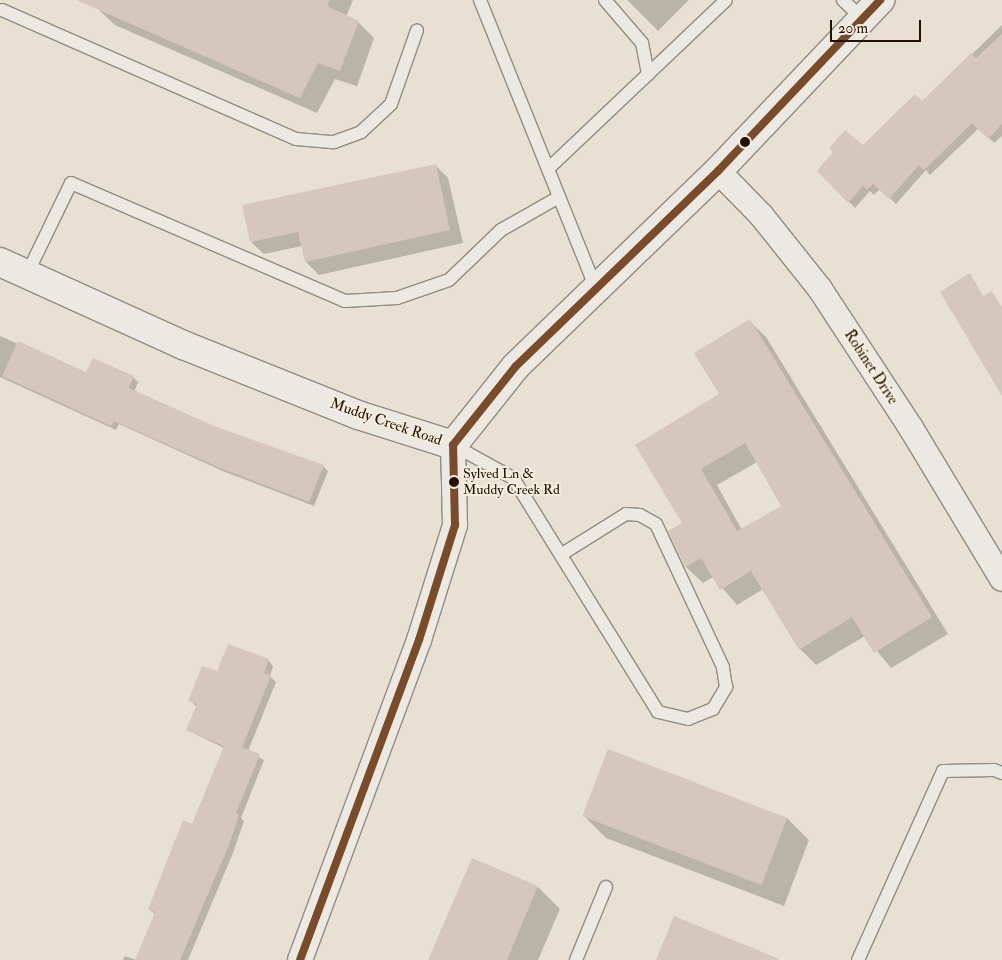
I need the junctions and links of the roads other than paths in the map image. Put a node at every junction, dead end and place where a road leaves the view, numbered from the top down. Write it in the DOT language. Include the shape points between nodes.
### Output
graph roads {
  1 [pos="480,0"];
  2 [pos="605,0"];
  3 [pos="726,0"];
  4 [pos="843,0"];
  5 [pos="3,8"];
  6 [pos="872,9"];
  7 [pos="417,30"];
  8 [pos="648,74"];
  9 [pos="548,169"];
  10 [pos="718,171"];
  11 [pos="559,197"];
  12 [pos="0,262"];
  13 [pos="27,274"];
  14 [pos="596,288"];
  15 [pos="453,445"];
  16 [pos="562,554"];
  17 [pos="1002,579"];
  18 [pos="1002,773"];
  19 [pos="606,887"];
  20 [pos="300,960"];
  21 [pos="576,960"];
  22 [pos="858,960"];
  1 -- 9 [label="lane"];
  2 -- 8 [label="lane" via="642,43"];
  3 -- 8 [label="lane"];
  4 -- 6 [label="lane"];
  5 -- 7 [label="lane" via="296,139 334,142 361,132 392,104"];
  6 -- 10 [label="street, Muddy Creek Road"];
  8 -- 9 [label="lane"];
  9 -- 11 [label="lane"];
  10 -- 14 [label="street, Muddy Creek Road"];
  10 -- 17 [label="street, Robinet Drive" via="760,215 820,290 911,428"];
  11 -- 13 [label="lane" via="501,230 449,280 397,298 345,301 71,183"];
  11 -- 14 [label="lane"];
  12 -- 13 [label="street, Muddy Creek Road"];
  13 -- 15 [label="street, Muddy Creek Road" via="183,345 358,415"];
  14 -- 15 [label="street, Muddy Creek Road" via="516,366"];
  15 -- 16 [label="lane" via="513,478"];
  15 -- 20 [label="street" via="455,525 416,649"];
  16 -- 16 [label="lane" via="658,712 688,718 714,709 726,687 722,667 656,524 640,515 626,514"];
  18 -- 22 [label="lane" via="994,770 943,770"];
  19 -- 21 [label="lane"];
}
